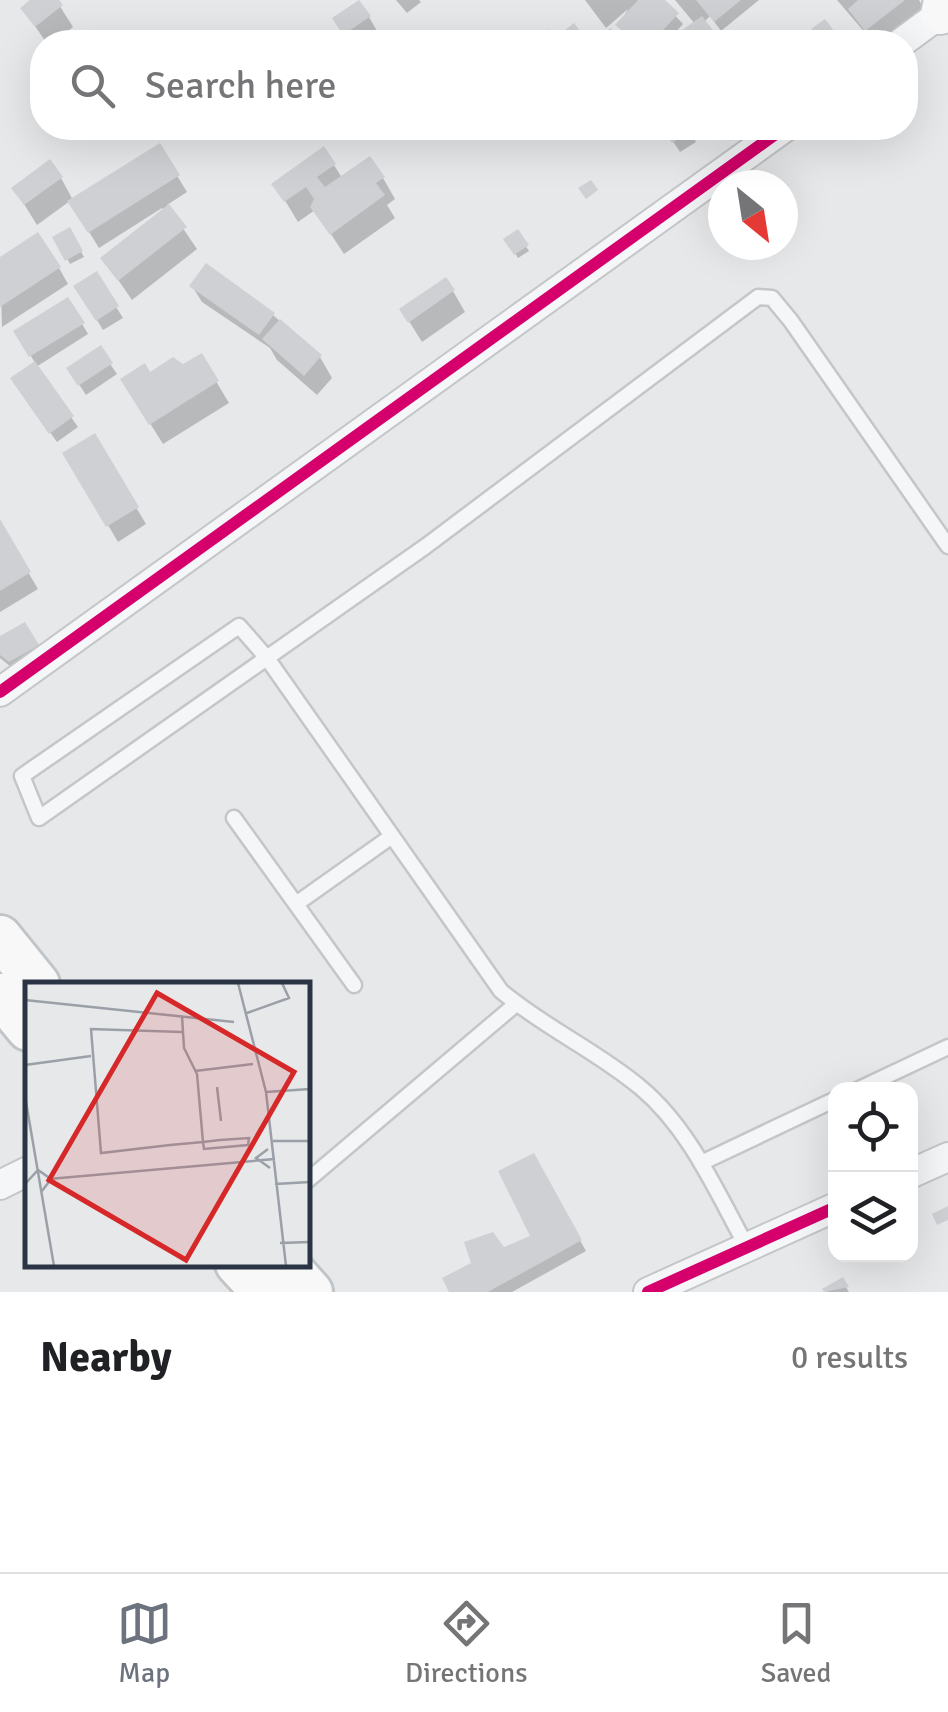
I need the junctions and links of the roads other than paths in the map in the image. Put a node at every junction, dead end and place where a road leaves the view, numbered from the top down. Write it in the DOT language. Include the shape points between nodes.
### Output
graph roads {
  1 [pos="945,9"];
  2 [pos="918,30"];
  3 [pos="767,140"];
  4 [pos="948,546"];
  5 [pos="267,658"];
  6 [pos="0,692"];
  7 [pos="234,818"];
  8 [pos="392,836"];
  9 [pos="296,904"];
  10 [pos="0,936"];
  11 [pos="36,982"];
  12 [pos="354,985"];
  13 [pos="0,996"];
  14 [pos="516,1004"];
  15 [pos="25,1025"];
  16 [pos="948,1046"];
  17 [pos="874,1082"];
  18 [pos="828,1104"];
  19 [pos="948,1157"];
  20 [pos="701,1162"];
  21 [pos="25,1172"];
  22 [pos="914,1172"];
  23 [pos="310,1178"];
  24 [pos="0,1185"];
  25 [pos="828,1212"];
  26 [pos="747,1247"];
  27 [pos="240,1267"];
  28 [pos="289,1267"];
  29 [pos="262,1292"];
  30 [pos="311,1292"];
  31 [pos="648,1292"];
  1 -- 2 [label="street"];
  3 -- 6 [label="street"];
  4 -- 5 [label="lane" via="791,321 772,298 758,297"];
  5 -- 5 [label="lane" via="149,740 39,818 22,776 239,626"];
  5 -- 8 [label="lane"];
  7 -- 9 [label="lane"];
  8 -- 9 [label="lane"];
  8 -- 14 [label="lane"];
  9 -- 12 [label="lane"];
  10 -- 11 [label="main road"];
  13 -- 15 [label="main road"];
  14 -- 20 [label="lane" via="643,1090"];
  14 -- 23 [label="lane"];
  16 -- 17 [label="lane"];
  18 -- 20 [label="lane"];
  19 -- 22 [label="street"];
  20 -- 26 [label="lane"];
  21 -- 24 [label="street"];
  25 -- 26 [label="street"];
  26 -- 31 [label="street"];
  27 -- 29 [label="main road"];
  28 -- 30 [label="main road"];
}
